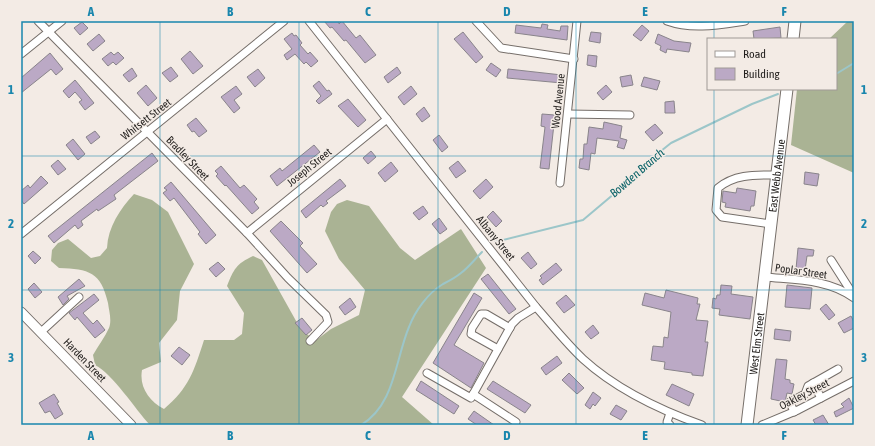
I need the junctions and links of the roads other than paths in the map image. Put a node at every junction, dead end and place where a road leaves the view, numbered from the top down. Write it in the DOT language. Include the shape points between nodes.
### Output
graph roads {
  1 [pos="38,21"];
  2 [pos="62,21"];
  3 [pos="284,21"];
  4 [pos="309,21"];
  5 [pos="476,21"];
  6 [pos="577,21"];
  7 [pos="666,21"];
  8 [pos="745,21"];
  9 [pos="795,21"];
  10 [pos="48,32"];
  11 [pos="793,38"];
  12 [pos="21,54"];
  13 [pos="574,59"];
  14 [pos="787,90"];
  15 [pos="568,114"];
  16 [pos="630,115"];
  17 [pos="387,119"];
  18 [pos="147,132"];
  19 [pos="777,175"];
  20 [pos="560,183"];
  21 [pos="770,224"];
  22 [pos="247,233"];
  23 [pos="21,234"];
  24 [pos="831,260"];
  25 [pos="767,263"];
  26 [pos="765,277"];
  27 [pos="80,297"];
  28 [pos="854,297"];
  29 [pos="536,307"];
  30 [pos="21,312"];
  31 [pos="510,328"];
  32 [pos="41,332"];
  33 [pos="310,341"];
  34 [pos="498,349"];
  35 [pos="838,369"];
  36 [pos="427,373"];
  37 [pos="854,381"];
  38 [pos="813,383"];
  39 [pos="474,394"];
  40 [pos="804,394"];
  41 [pos="821,398"];
  42 [pos="810,404"];
  43 [pos="794,412"];
  44 [pos="670,413"];
  45 [pos="516,422"];
  46 [pos="685,422"];
  47 [pos="131,425"];
  48 [pos="670,425"];
  49 [pos="702,425"];
  50 [pos="747,425"];
  51 [pos="762,425"];
  1 -- 10 [label="street, Bradley Street"];
  2 -- 10 [label="street"];
  3 -- 18 [label="street, Whitsett Street"];
  4 -- 17 [label="street, Albany Street"];
  5 -- 13 [label="street" via="501,48"];
  6 -- 13 [label="street, Wood Avenue"];
  7 -- 8 [label="street" via="699,27"];
  9 -- 11 [label="highway"];
  10 -- 12 [label="street"];
  10 -- 18 [label="street, Bradley Street"];
  13 -- 15 [label="street, Wood Avenue"];
  14 -- 19 [label="highway, East Webb Avenue"];
  15 -- 16 [label="street"];
  15 -- 20 [label="street, Wood Avenue"];
  17 -- 22 [label="street, Joseph Street"];
  17 -- 29 [label="street, Albany Street"];
  18 -- 22 [label="street, Bradley Street"];
  18 -- 23 [label="street, Whitsett Street"];
  19 -- 21 [label="highway, East Webb Avenue"];
  19 -- 21 [label="street" via="752,174 725,182 718,188 716,210 722,217"];
  21 -- 25 [label="highway, East Webb Avenue"];
  22 -- 33 [label="street, Bradley Street" via="328,318 328,322"];
  24 -- 28 [label="street"];
  25 -- 26 [label="highway, West Elm Street"];
  26 -- 28 [label="street, Poplar Street" via="818,282"];
  26 -- 50 [label="highway, West Elm Street"];
  27 -- 32 [label="street"];
  29 -- 31 [label="street" via="518,318"];
  29 -- 44 [label="street, Albany Street" via="570,346 597,371"];
  30 -- 32 [label="main road, Harden Street"];
  31 -- 34 [label="street"];
  31 -- 34 [label="street" via="486,314 481,314 476,319 471,334"];
  32 -- 47 [label="main road, Harden Street"];
  34 -- 39 [label="street"];
  35 -- 38 [label="street"];
  36 -- 39 [label="street" via="467,397 471,398"];
  37 -- 41 [label="street, Oakley Street"];
  38 -- 40 [label="street"];
  38 -- 41 [label="street"];
  39 -- 45 [label="street"];
  40 -- 42 [label="street"];
  40 -- 43 [label="street" via="790,402"];
  41 -- 42 [label="street, Oakley Street"];
  42 -- 43 [label="street, Oakley Street"];
  43 -- 51 [label="street, Oakley Street"];
  44 -- 46 [label="street, Albany Street"];
  44 -- 48 [label="street" via="667,422"];
  46 -- 49 [label="street, Albany Street"];
}
